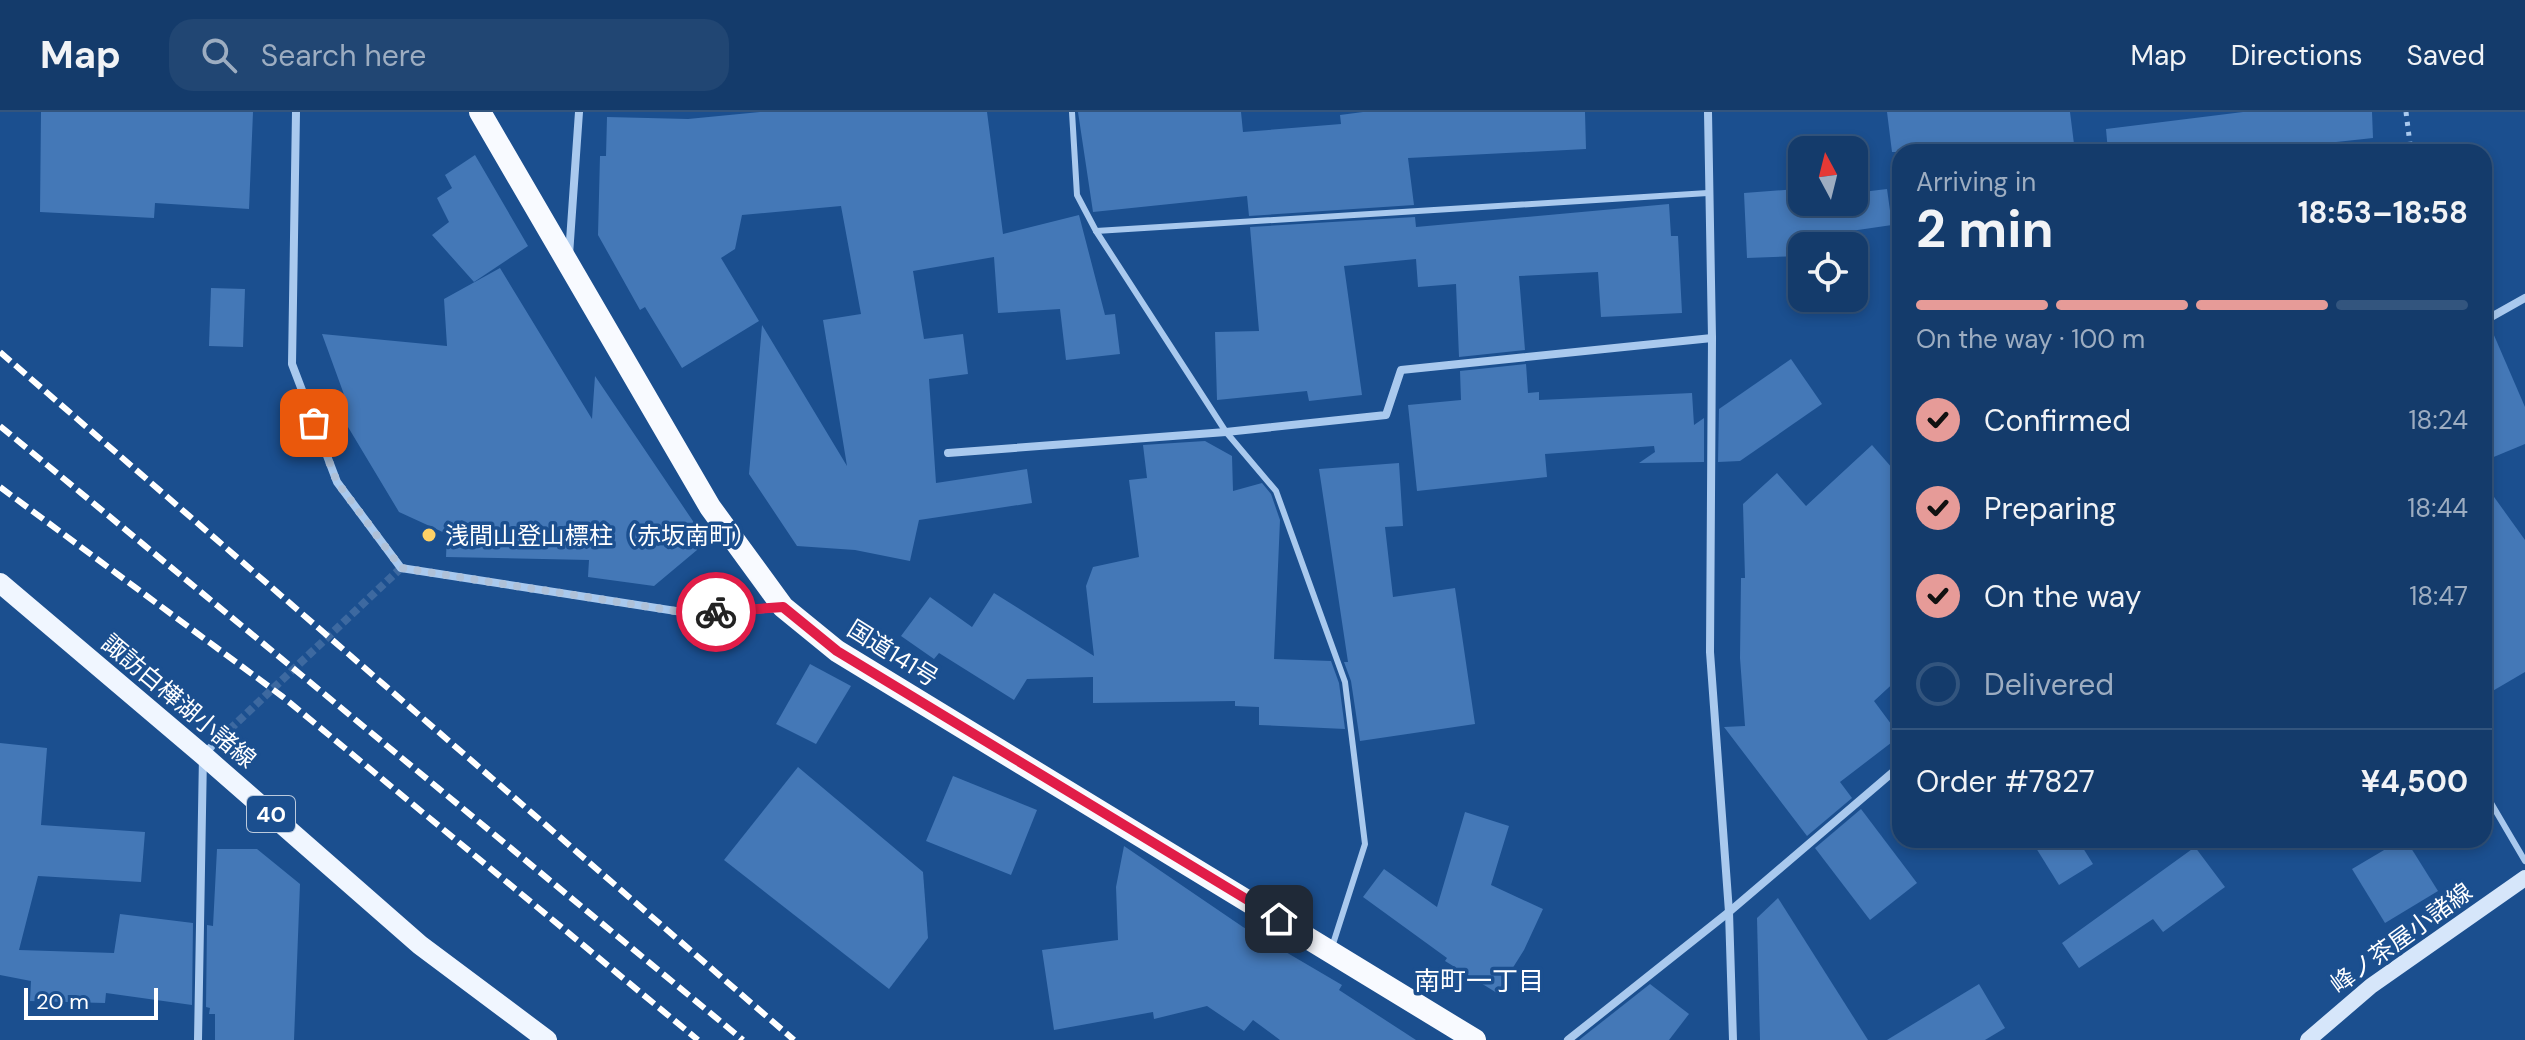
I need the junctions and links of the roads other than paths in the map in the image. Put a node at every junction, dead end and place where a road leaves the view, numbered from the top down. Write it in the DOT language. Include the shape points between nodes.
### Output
graph roads {
  1 [pos="296,112"];
  2 [pos="480,112"];
  3 [pos="579,112"];
  4 [pos="1072,112"];
  5 [pos="1708,112"];
  6 [pos="1708,193"];
  7 [pos="1096,231"];
  8 [pos="569,263"];
  9 [pos="2525,298"];
  10 [pos="2492,317"];
  11 [pos="1712,338"];
  12 [pos="1226,432"];
  13 [pos="948,453"];
  14 [pos="0,583"];
  15 [pos="783,607"];
  16 [pos="208,750"];
  17 [pos="1892,773"];
  18 [pos="2492,805"];
  19 [pos="2525,861"];
  20 [pos="2525,878"];
  21 [pos="1729,912"];
  22 [pos="1331,951"];
  23 [pos="198,1040"];
  24 [pos="547,1040"];
  25 [pos="1475,1040"];
  26 [pos="1568,1040"];
  27 [pos="1733,1040"];
  28 [pos="2308,1040"];
  1 -- 15 [label="street" via="292,364 337,482 401,568 695,614"];
  2 -- 8 [label="highway, 国道141号"];
  3 -- 8 [label="street"];
  4 -- 7 [label="lane" via="1077,195"];
  5 -- 6 [label="street"];
  6 -- 7 [label="lane"];
  6 -- 11 [label="street"];
  7 -- 12 [label="lane"];
  8 -- 15 [label="highway, 国道141号" via="710,507"];
  9 -- 10 [label="street"];
  11 -- 12 [label="street" via="1401,370 1386,415"];
  11 -- 21 [label="street" via="1710,652"];
  12 -- 13 [label="street"];
  12 -- 22 [label="lane" via="1276,491 1345,682 1365,844"];
  14 -- 16 [label="main road, 諏訪白樺湖小諸線 / 40"];
  15 -- 22 [label="highway, 国道141号" via="837,651"];
  16 -- 23 [label="street"];
  16 -- 24 [label="main road, 諏訪白樺湖小諸線 / 40" via="420,945"];
  17 -- 21 [label="street"];
  18 -- 19 [label="lane"];
  20 -- 28 [label="main road, 峰ノ茶屋小諸線" via="2371,986"];
  21 -- 26 [label="street"];
  21 -- 27 [label="street"];
  22 -- 25 [label="highway, 国道141号"];
}
